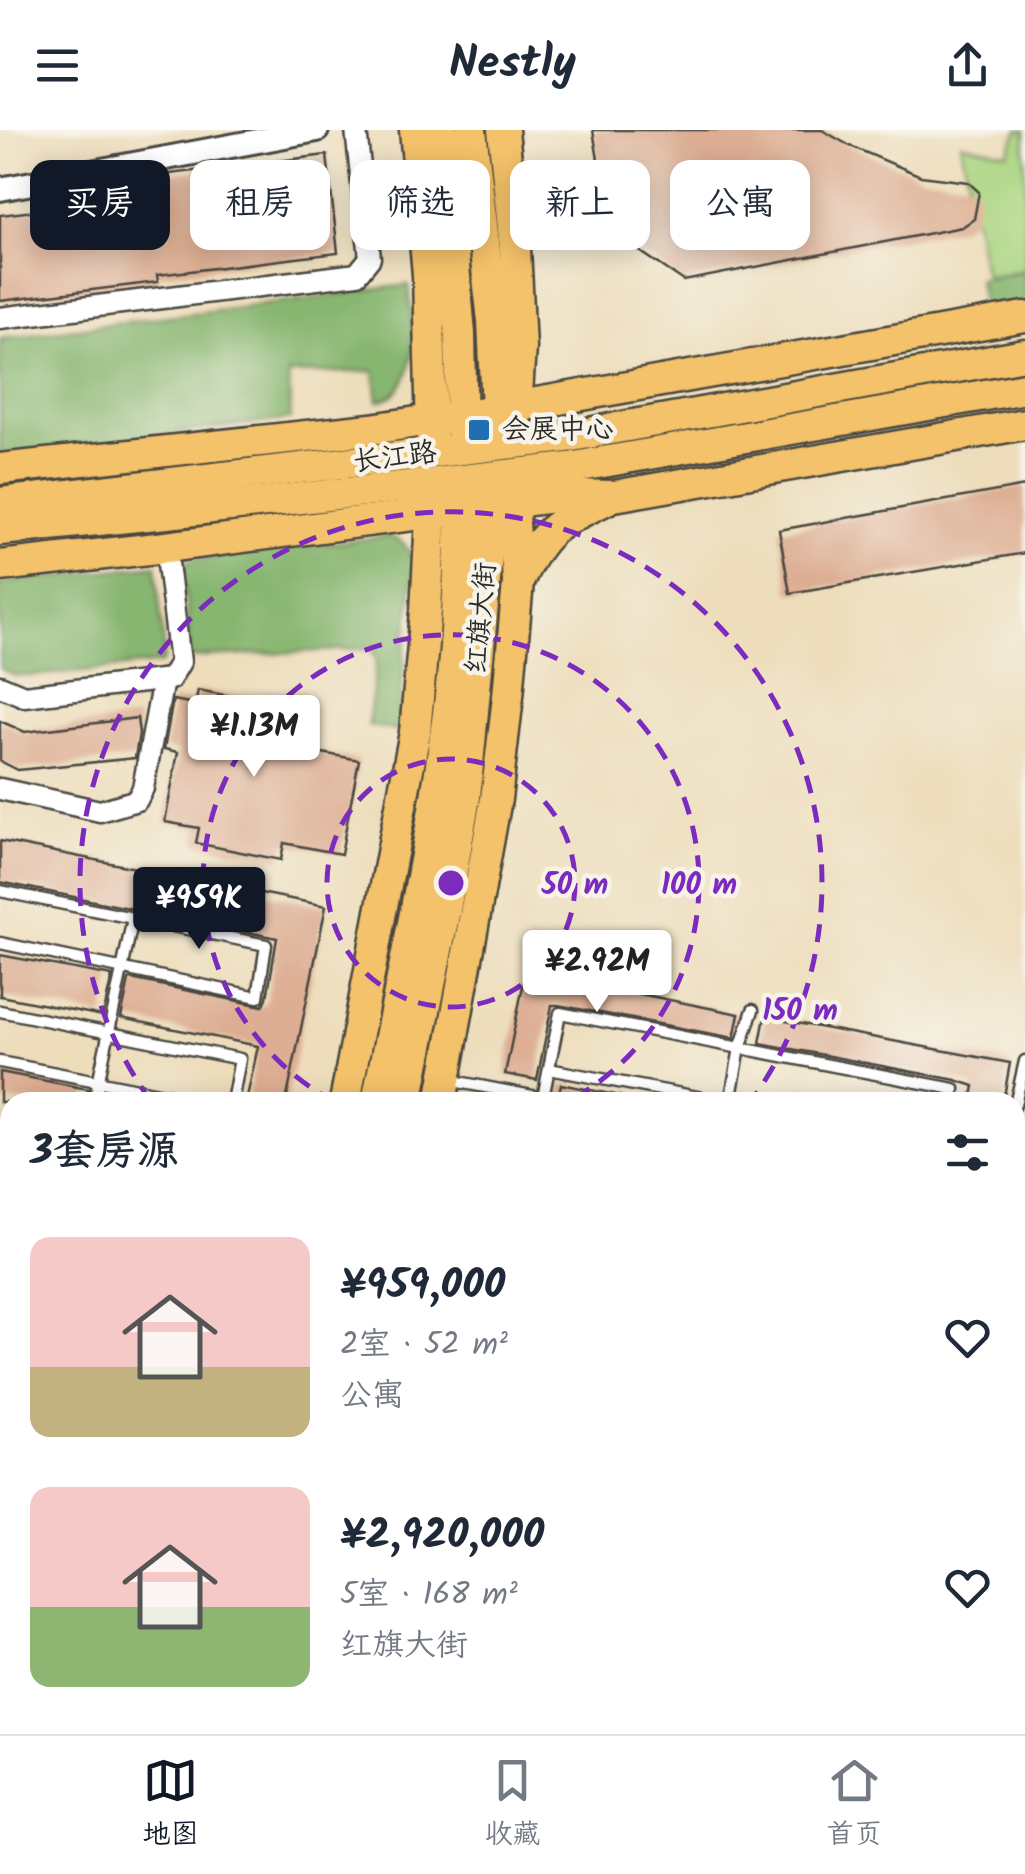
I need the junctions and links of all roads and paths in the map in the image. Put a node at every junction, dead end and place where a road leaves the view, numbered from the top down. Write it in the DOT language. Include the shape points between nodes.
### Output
graph roads {
  1 [pos="317,130"];
  2 [pos="356,130"];
  3 [pos="415,130"];
  4 [pos="442,130"];
  5 [pos="472,130"];
  6 [pos="503,130"];
  7 [pos="0,189"];
  8 [pos="1025,317"];
  9 [pos="0,318"];
  10 [pos="520,347"];
  11 [pos="1025,355"];
  12 [pos="430,358"];
  13 [pos="1025,388"];
  14 [pos="614,391"];
  15 [pos="506,409"];
  16 [pos="446,417"];
  17 [pos="1025,424"];
  18 [pos="370,429"];
  19 [pos="0,469"];
  20 [pos="481,471"];
  21 [pos="614,496"];
  22 [pos="0,503"];
  23 [pos="446,512"];
  24 [pos="356,522"];
  25 [pos="0,530"];
  26 [pos="166,547"];
  27 [pos="428,565"];
  28 [pos="0,566"];
  29 [pos="518,582"];
  30 [pos="164,680"];
  31 [pos="0,686"];
  32 [pos="0,789"];
  33 [pos="0,891"];
  34 [pos="133,918"];
  35 [pos="0,943"];
  36 [pos="122,968"];
  37 [pos="753,1010"];
  38 [pos="0,1011"];
  39 [pos="110,1033"];
  40 [pos="740,1048"];
  41 [pos="1025,1061"];
  42 [pos="0,1062"];
  43 [pos="549,1069"];
  44 [pos="98,1082"];
  45 [pos="410,1088"];
  46 [pos="443,1091"];
  47 [pos="96,1092"];
  48 [pos="151,1092"];
  49 [pos="234,1092"];
  50 [pos="347,1092"];
  51 [pos="379,1092"];
  52 [pos="545,1092"];
  53 [pos="673,1092"];
  54 [pos="729,1092"];
  55 [pos="953,1092"];
  56 [pos="1018,1092"];
  1 -- 7 [label="street"];
  2 -- 9 [label="street" via="370,258 357,274"];
  3 -- 12 [label="main road, 红旗大街"];
  4 -- 16 [label="main road, 红旗大街" via="458,314"];
  5 -- 15 [label="main road, 红旗大街"];
  6 -- 10 [label="main road, 红旗大街"];
  8 -- 14 [label="main road"];
  10 -- 14 [label="main road" via="528,366 554,386"];
  10 -- 15 [label="main road, 红旗大街"];
  11 -- 20 [label="main road, 长江路" via="566,437"];
  12 -- 16 [label="main road, 红旗大街"];
  12 -- 18 [label="main road" via="405,409"];
  13 -- 20 [label="main road, 长江路" via="570,468"];
  14 -- 15 [label="main road"];
  15 -- 16 [label="main road"];
  15 -- 20 [label="main road, 红旗大街"];
  16 -- 18 [label="main road"];
  16 -- 20 [label="main road, 红旗大街"];
  17 -- 21 [label="main road"];
  18 -- 19 [label="main road"];
  20 -- 21 [label="main road" via="569,495"];
  20 -- 22 [label="main road, 长江路"];
  20 -- 23 [label="main road, 红旗大街"];
  20 -- 23 [label="main road"];
  20 -- 25 [label="main road, 长江路"];
  20 -- 29 [label="main road, 红旗大街"];
  20 -- 45 [label="main road, 红旗大街" via="464,796"];
  21 -- 29 [label="main road" via="550,530"];
  23 -- 24 [label="main road"];
  23 -- 27 [label="main road, 红旗大街"];
  23 -- 51 [label="main road, 红旗大街" via="453,668"];
  24 -- 26 [label="main road"];
  24 -- 27 [label="main road" via="402,528 417,540"];
  26 -- 28 [label="main road"];
  26 -- 30 [label="street" via="180,662"];
  27 -- 50 [label="main road, 红旗大街" via="415,732"];
  29 -- 46 [label="main road, 红旗大街" via="496,799"];
  30 -- 31 [label="street" via="24,696"];
  30 -- 32 [label="street" via="137,800 100,811"];
  33 -- 34 [label="lane"];
  34 -- 36 [label="lane"];
  34 -- 36 [label="lane" via="266,946 258,997"];
  35 -- 36 [label="lane"];
  36 -- 39 [label="lane"];
  37 -- 40 [label="lane"];
  38 -- 39 [label="lane"];
  39 -- 44 [label="lane"];
  39 -- 49 [label="lane" via="240,1060"];
  40 -- 43 [label="lane" via="560,1013"];
  40 -- 54 [label="lane"];
  40 -- 55 [label="lane"];
  41 -- 56 [label="lane"];
  42 -- 44 [label="lane"];
  43 -- 52 [label="lane"];
  43 -- 53 [label="lane"];
  44 -- 47 [label="lane"];
  44 -- 48 [label="lane"];
  45 -- 46 [label="lane"];
}
